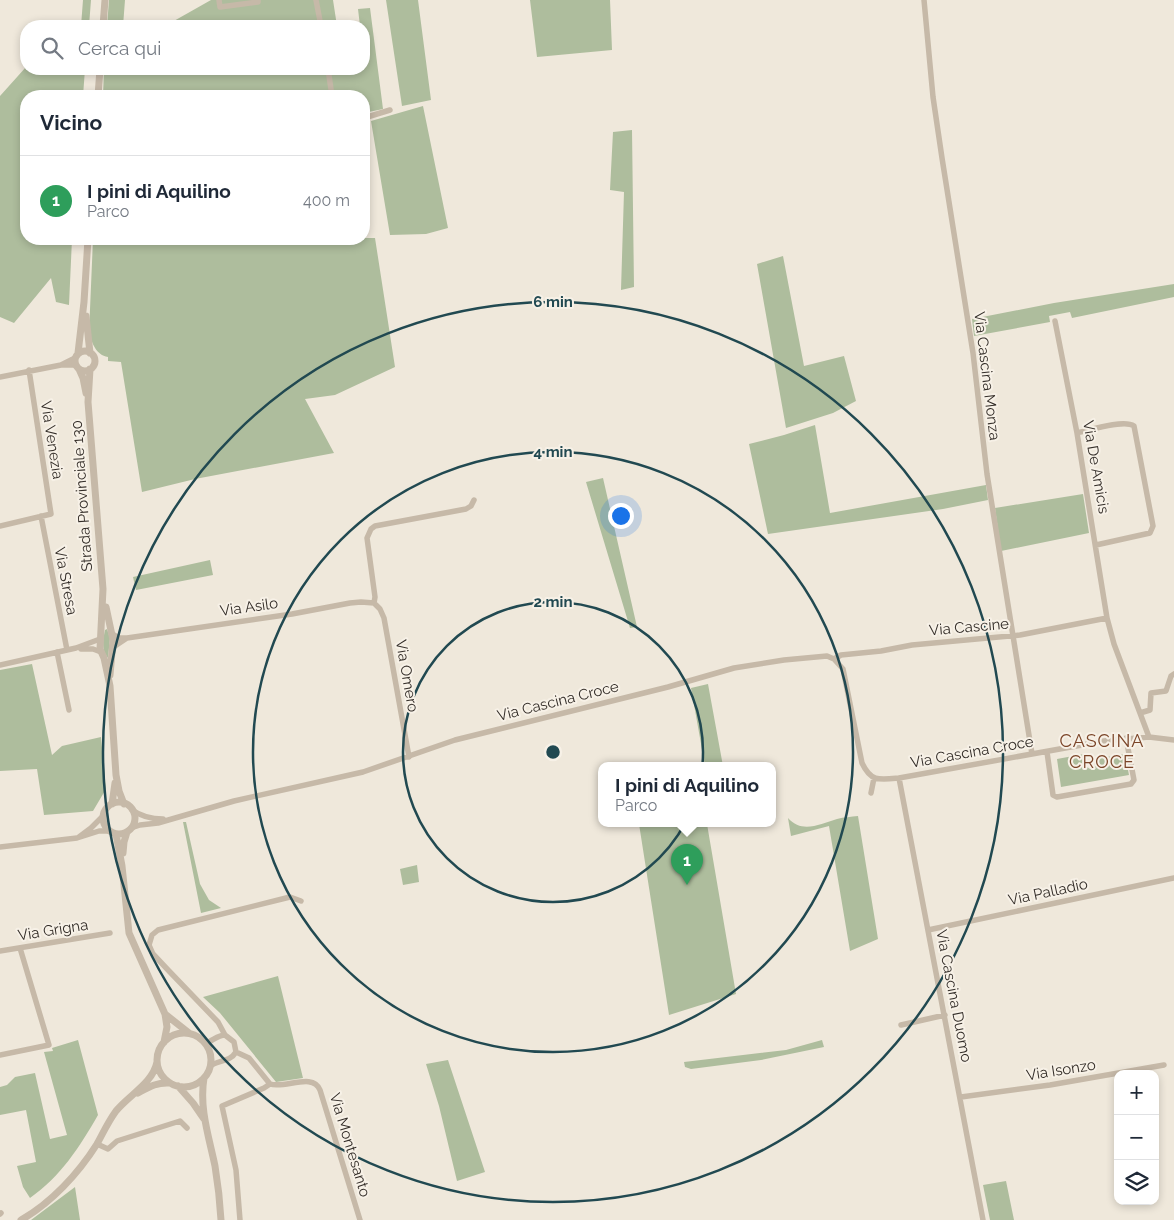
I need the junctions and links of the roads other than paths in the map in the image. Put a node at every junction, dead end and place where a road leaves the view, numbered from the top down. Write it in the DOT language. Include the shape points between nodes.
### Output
graph roads {
  1 [pos="105,0"];
  2 [pos="219,0"];
  3 [pos="258,0"];
  4 [pos="316,0"];
  5 [pos="924,0"];
  6 [pos="103,20"];
  7 [pos="319,20"];
  8 [pos="100,75"];
  9 [pos="329,75"];
  10 [pos="98,90"];
  11 [pos="331,90"];
  12 [pos="390,110"];
  13 [pos="370,116"];
  14 [pos="88,245"];
  15 [pos="84,302"];
  16 [pos="1055,321"];
  17 [pos="90,353"];
  18 [pos="77,361"];
  19 [pos="90,369"];
  20 [pos="29,370"];
  21 [pos="0,377"];
  22 [pos="88,402"];
  23 [pos="1077,433"];
  24 [pos="474,500"];
  25 [pos="41,516"];
  26 [pos="0,526"];
  27 [pos="1096,544"];
  28 [pos="102,589"];
  29 [pos="374,604"];
  30 [pos="1107,618"];
  31 [pos="111,633"];
  32 [pos="1012,635"];
  33 [pos="127,638"];
  34 [pos="100,639"];
  35 [pos="76,648"];
  36 [pos="112,648"];
  37 [pos="67,650"];
  38 [pos="56,652"];
  39 [pos="101,652"];
  40 [pos="834,659"];
  41 [pos="0,665"];
  42 [pos="1174,674"];
  43 [pos="110,686"];
  44 [pos="69,710"];
  45 [pos="1140,713"];
  46 [pos="1149,737"];
  47 [pos="1126,738"];
  48 [pos="1174,740"];
  49 [pos="1047,752"];
  50 [pos="1032,754"];
  51 [pos="409,757"];
  52 [pos="116,775"];
  53 [pos="874,778"];
  54 [pos="899,778"];
  55 [pos="871,793"];
  56 [pos="112,804"];
  57 [pos="124,804"];
  58 [pos="132,810"];
  59 [pos="104,815"];
  60 [pos="167,819"];
  61 [pos="129,830"];
  62 [pos="113,832"];
  63 [pos="77,838"];
  64 [pos="0,847"];
  65 [pos="122,866"];
  66 [pos="1174,878"];
  67 [pos="301,900"];
  68 [pos="928,930"];
  69 [pos="110,934"];
  70 [pos="20,948"];
  71 [pos="0,951"];
  72 [pos="166,1014"];
  73 [pos="945,1015"];
  74 [pos="901,1025"];
  75 [pos="220,1026"];
  76 [pos="191,1034"];
  77 [pos="225,1035"];
  78 [pos="218,1036"];
  79 [pos="164,1042"];
  80 [pos="205,1043"];
  81 [pos="236,1052"];
  82 [pos="0,1055"];
  83 [pos="157,1062"];
  84 [pos="1164,1065"];
  85 [pos="210,1066"];
  86 [pos="204,1078"];
  87 [pos="170,1083"];
  88 [pos="270,1084"];
  89 [pos="178,1086"];
  90 [pos="961,1097"];
  91 [pos="127,1100"];
  92 [pos="204,1120"];
  93 [pos="187,1128"];
  94 [pos="97,1144"];
  95 [pos="21,1220"];
  96 [pos="220,1220"];
  97 [pos="240,1220"];
  98 [pos="360,1220"];
  99 [pos="983,1220"];
  1 -- 6 [label="street"];
  2 -- 3 [label="street" via="220,7"];
  4 -- 7 [label="street"];
  5 -- 32 [label="street, Via Cascina Monza" via="933,97"];
  8 -- 10 [label="street"];
  9 -- 11 [label="street"];
  12 -- 13 [label="street"];
  14 -- 15 [label="street"];
  15 -- 17 [label="street"];
  15 -- 18 [label="street"];
  16 -- 23 [label="street, Via De Amicis"];
  17 -- 18 [label="street" via="84,351"];
  17 -- 19 [label="street" via="95,361"];
  18 -- 19 [label="street" via="85,371"];
  18 -- 20 [label="street"];
  18 -- 22 [label="street, Strada Provinciale 130"];
  19 -- 22 [label="street, Strada Provinciale 130"];
  20 -- 21 [label="street"];
  20 -- 25 [label="street, Via Venezia" via="52,514"];
  22 -- 28 [label="street, Strada Provinciale 130"];
  23 -- 27 [label="street, Via De Amicis"];
  23 -- 27 [label="street" via="1123,423 1134,426 1153,526 1150,533"];
  24 -- 29 [label="street" via="466,509 372,529 367,538"];
  25 -- 26 [label="street"];
  25 -- 37 [label="street, Via Stresa"];
  27 -- 30 [label="street, Via De Amicis"];
  28 -- 31 [label="street, Strada Provinciale 130"];
  28 -- 34 [label="street, Strada Provinciale 130"];
  29 -- 33 [label="street, Via Asilo" via="350,603"];
  29 -- 51 [label="street, Via Omero" via="380,608 384,618"];
  30 -- 32 [label="street, Via Cascine"];
  30 -- 45 [label="street, Via De Amicis"];
  31 -- 33 [label="street, Via Asilo"];
  31 -- 36 [label="street, Strada Provinciale 130"];
  32 -- 40 [label="street, Via Cascine" via="912,645 841,655"];
  32 -- 50 [label="street, Via Cascina Monza"];
  33 -- 36 [label="street, Via Asilo"];
  34 -- 35 [label="street"];
  34 -- 39 [label="street, Strada Provinciale 130"];
  35 -- 37 [label="street"];
  35 -- 39 [label="street"];
  36 -- 43 [label="street, Strada Provinciale 130"];
  37 -- 38 [label="street"];
  38 -- 41 [label="street"];
  38 -- 44 [label="street"];
  39 -- 43 [label="street, Strada Provinciale 130"];
  40 -- 51 [label="street, Via Cascina Croce" via="820,656 734,668 487,731"];
  40 -- 53 [label="street" via="843,669 862,763"];
  42 -- 45 [label="street" via="1166,692 1150,693 1150,710"];
  43 -- 52 [label="street, Strada Provinciale 130"];
  45 -- 46 [label="street, Via De Amicis"];
  46 -- 47 [label="street, Via Cascina Croce"];
  46 -- 48 [label="street, Via Cascina Croce"];
  47 -- 49 [label="street, Via Cascina Croce"];
  47 -- 49 [label="street" via="1134,780 1131,784 1057,797 1053,794"];
  49 -- 50 [label="street, Via Cascina Croce"];
  50 -- 54 [label="street, Via Cascina Croce"];
  51 -- 60 [label="street, Via Cascina Croce" via="363,772"];
  52 -- 56 [label="street, Strada Provinciale 130"];
  52 -- 57 [label="street, Strada Provinciale 130"];
  53 -- 54 [label="street, Via Cascina Croce"];
  53 -- 55 [label="street"];
  54 -- 68 [label="street, Via Cascina Duomo"];
  56 -- 57 [label="street"];
  56 -- 59 [label="street, Strada Provinciale 130"];
  57 -- 58 [label="street"];
  58 -- 60 [label="street, Via Cascina Croce" via="141,816"];
  58 -- 61 [label="street" via="134,819"];
  59 -- 62 [label="street" via="104,824"];
  59 -- 63 [label="street"];
  60 -- 61 [label="street, Via Cascina Croce"];
  61 -- 62 [label="street"];
  61 -- 65 [label="street" via="124,842"];
  62 -- 63 [label="street"];
  62 -- 65 [label="street"];
  63 -- 64 [label="street"];
  65 -- 72 [label="street" via="129,934"];
  66 -- 68 [label="street, Via Palladio"];
  67 -- 75 [label="street" via="290,897 152,934 149,945 153,954"];
  68 -- 73 [label="street, Via Cascina Duomo"];
  69 -- 70 [label="street, Via Grigna"];
  70 -- 71 [label="street, Via Grigna"];
  70 -- 82 [label="street" via="49,1045"];
  72 -- 76 [label="street"];
  72 -- 79 [label="street"];
  73 -- 74 [label="street"];
  73 -- 90 [label="street, Via Cascina Duomo"];
  75 -- 77 [label="street"];
  75 -- 78 [label="street"];
  76 -- 79 [label="street" via="176,1034"];
  76 -- 80 [label="street"];
  77 -- 78 [label="street"];
  77 -- 81 [label="street" via="234,1042"];
  78 -- 80 [label="street"];
  79 -- 83 [label="street" via="157,1054"];
  80 -- 85 [label="street"];
  81 -- 85 [label="street" via="232,1058"];
  81 -- 88 [label="street" via="249,1058"];
  83 -- 87 [label="street" via="161,1074"];
  83 -- 91 [label="street" via="149,1079"];
  84 -- 90 [label="street, Via Isonzo"];
  85 -- 86 [label="street"];
  86 -- 89 [label="street" via="192,1086"];
  86 -- 92 [label="street"];
  87 -- 89 [label="street"];
  87 -- 91 [label="street" via="153,1085"];
  88 -- 97 [label="street, Via Montesanto" via="222,1106 236,1170"];
  88 -- 98 [label="street, Via Montesanto" via="312,1081 318,1084"];
  89 -- 92 [label="street"];
  90 -- 99 [label="street, Via Cascina Duomo"];
  91 -- 94 [label="street" via="111,1119"];
  92 -- 96 [label="street" via="215,1165"];
  93 -- 94 [label="street" via="180,1121 117,1141 108,1149"];
  94 -- 95 [label="street" via="48,1201"];
}
